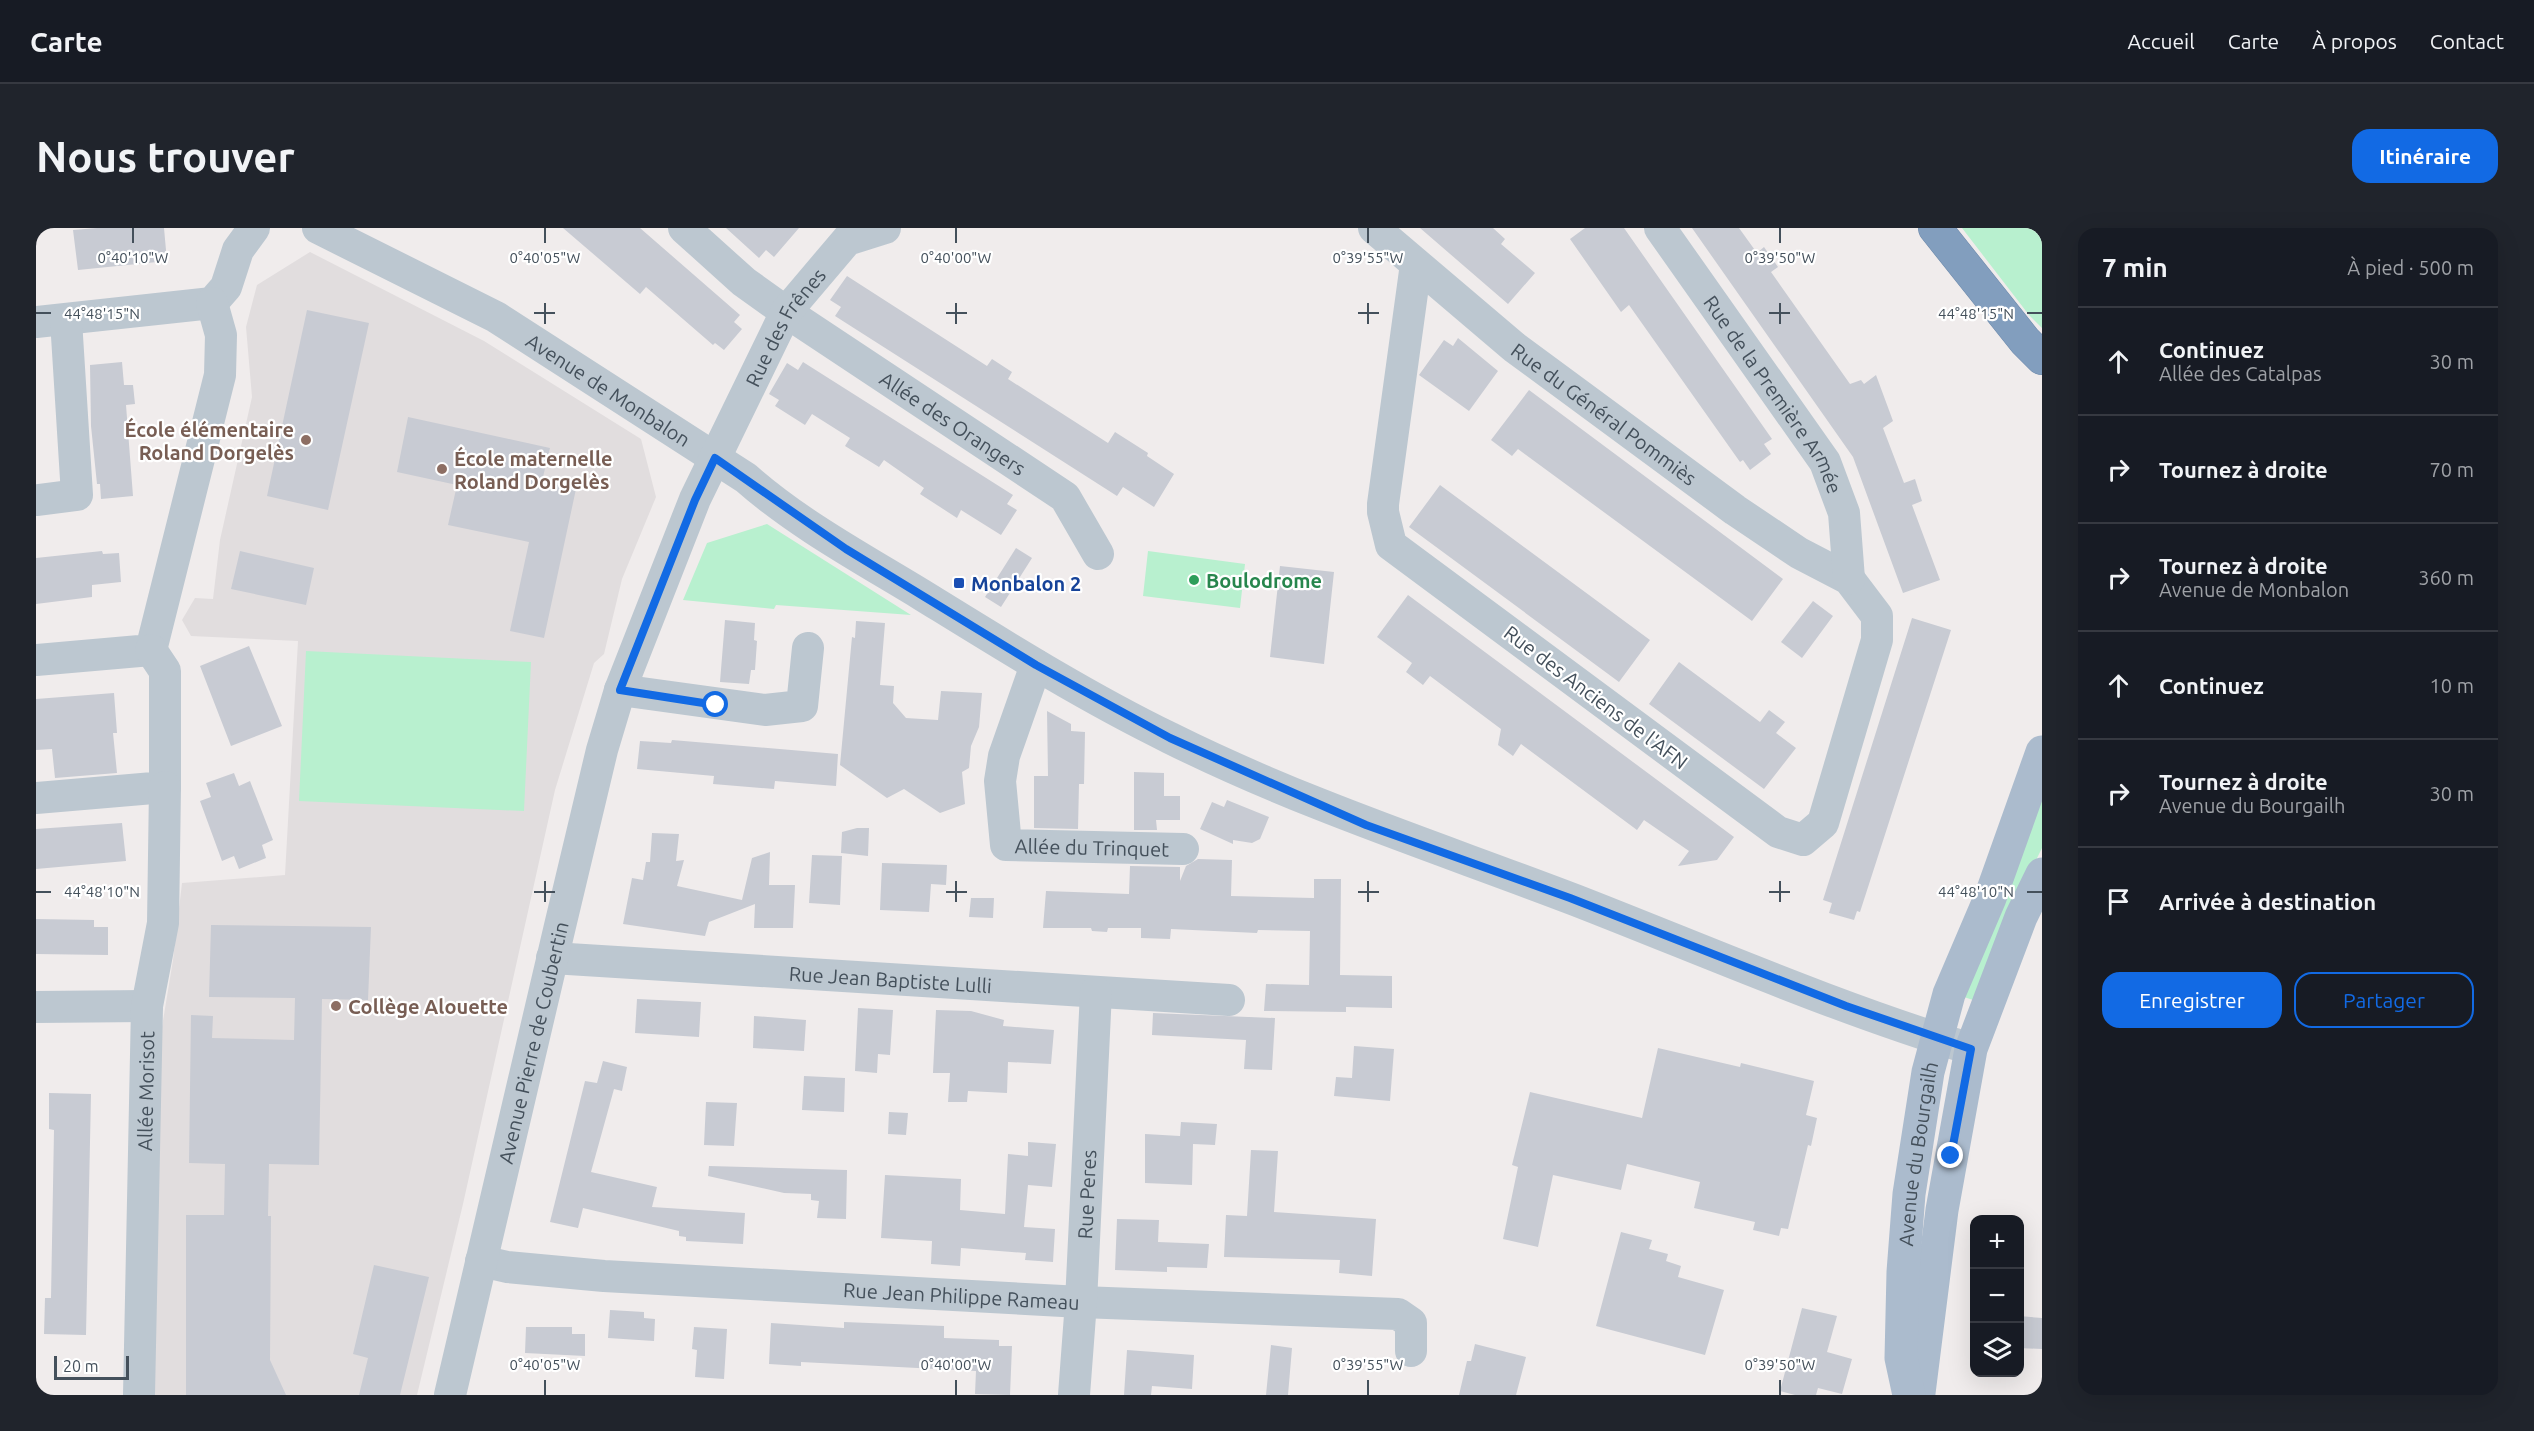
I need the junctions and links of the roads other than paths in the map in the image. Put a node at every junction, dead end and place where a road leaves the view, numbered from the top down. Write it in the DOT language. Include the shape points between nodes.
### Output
graph roads {
  1 [pos="254,228"];
  2 [pos="318,228"];
  3 [pos="684,228"];
  4 [pos="885,228"];
  5 [pos="1374,228"];
  6 [pos="1660,228"];
  7 [pos="1935,228"];
  8 [pos="1416,264"];
  9 [pos="212,303"];
  10 [pos="786,312"];
  11 [pos="51,321"];
  12 [pos="2042,358"];
  13 [pos="715,458"];
  14 [pos="38,500"];
  15 [pos="1098,554"];
  16 [pos="1849,579"];
  17 [pos="808,648"];
  18 [pos="151,650"];
  19 [pos="36,660"];
  20 [pos="1036,665"];
  21 [pos="620,690"];
  22 [pos="2042,752"];
  23 [pos="165,787"];
  24 [pos="36,798"];
  25 [pos="1183,849"];
  26 [pos="2042,874"];
  27 [pos="552,958"];
  28 [pos="1096,993"];
  29 [pos="1229,1000"];
  30 [pos="147,1006"];
  31 [pos="36,1007"];
  32 [pos="1935,1038"];
  33 [pos="1971,1049"];
  34 [pos="481,1262"];
  35 [pos="1081,1302"];
  36 [pos="1411,1351"];
  37 [pos="139,1395"];
  38 [pos="450,1395"];
  39 [pos="1074,1395"];
  40 [pos="1909,1395"];
  41 [pos="1919,1395"];
  1 -- 9 [label="street" via="238,250 226,288"];
  2 -- 13 [label="street, Avenue de Monbalon" via="496,317"];
  3 -- 10 [label="street, Allée des Orangers" via="744,282"];
  4 -- 10 [label="street, Rue des Frênes" via="847,240"];
  5 -- 8 [label="street, Rue du Général Pommiès"];
  6 -- 16 [label="street, Rue de la Première Armée" via="1825,462 1844,513"];
  7 -- 12 [label="highway"];
  8 -- 16 [label="street, Rue du Général Pommiès" via="1514,347 1735,510 1798,553"];
  8 -- 16 [label="street, Rue des Anciens de l'AFN" via="1383,504 1391,545 1778,832 1803,840 1823,823 1877,640 1877,616"];
  9 -- 11 [label="street"];
  9 -- 18 [label="street" via="221,335 220,375"];
  10 -- 13 [label="street, Rue des Frênes"];
  10 -- 15 [label="street, Allée des Orangers" via="1065,497"];
  11 -- 14 [label="street" via="77,495"];
  13 -- 20 [label="street, Avenue de Monbalon" via="846,549"];
  13 -- 21 [label="street, Avenue Pierre de Coubertin"];
  17 -- 21 [label="street" via="802,706 765,710"];
  18 -- 19 [label="street"];
  18 -- 23 [label="street, Allée Morisot" via="165,671"];
  20 -- 25 [label="street, Allée du Trinquet" via="1004,756 1000,781 1006,845"];
  20 -- 32 [label="street, Avenue de Monbalon" via="1170,738 1366,825 1570,898"];
  21 -- 27 [label="street, Avenue Pierre de Coubertin"];
  22 -- 32 [label="main road, Avenue du Bourgailh" via="1990,898 1948,994"];
  23 -- 24 [label="street"];
  23 -- 30 [label="street, Allée Morisot" via="163,922"];
  26 -- 33 [label="main road, Avenue du Bourgailh" via="2021,917"];
  27 -- 28 [label="street, Rue Jean Baptiste Lulli"];
  27 -- 34 [label="street, Avenue Pierre de Coubertin"];
  28 -- 29 [label="street, Rue Jean Baptiste Lulli"];
  28 -- 35 [label="street, Rue Peres"];
  30 -- 31 [label="street"];
  30 -- 37 [label="street, Allée Morisot"];
  32 -- 33 [label="street, Avenue de Monbalon"];
  32 -- 40 [label="main road, Avenue du Bourgailh" via="1909,1194 1903,1272 1900,1358"];
  33 -- 41 [label="main road, Avenue du Bourgailh" via="1942,1210"];
  34 -- 35 [label="street, Rue Jean Philippe Rameau" via="604,1276"];
  34 -- 38 [label="street, Avenue Pierre de Coubertin"];
  35 -- 36 [label="street, Rue Jean Philippe Rameau" via="1398,1314 1411,1323"];
  35 -- 39 [label="street, Rue Peres"];
}
